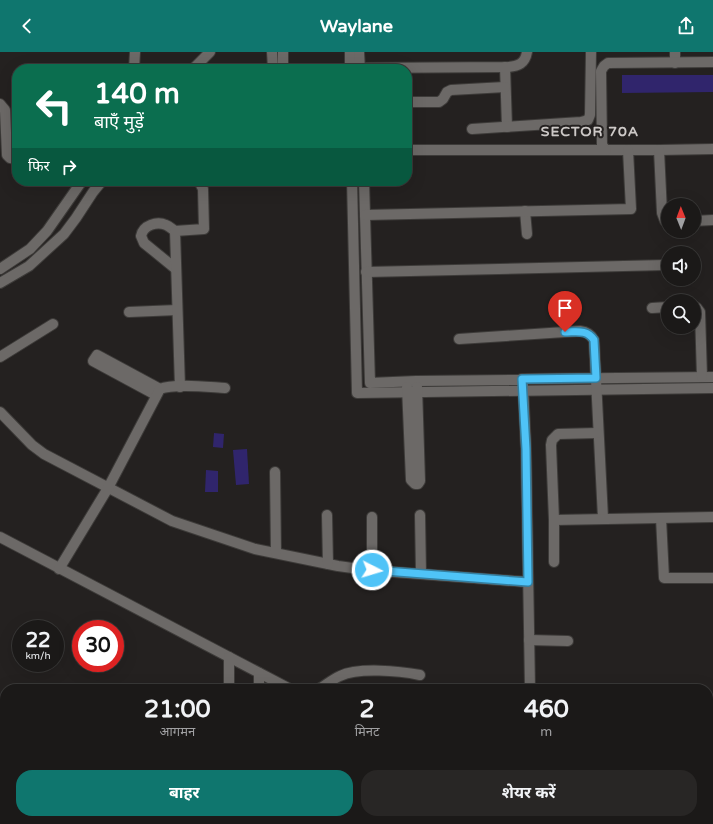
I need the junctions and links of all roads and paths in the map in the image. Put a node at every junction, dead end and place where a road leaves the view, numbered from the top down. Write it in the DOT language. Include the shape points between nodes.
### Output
graph roads {
  1 [pos="135,52"];
  2 [pos="210,52"];
  3 [pos="272,52"];
  4 [pos="283,52"];
  5 [pos="350,52"];
  6 [pos="359,52"];
  7 [pos="527,52"];
  8 [pos="591,52"];
  9 [pos="675,52"];
  10 [pos="713,62"];
  11 [pos="675,63"];
  12 [pos="134,64"];
  13 [pos="198,64"];
  14 [pos="273,64"];
  15 [pos="283,64"];
  16 [pos="354,64"];
  17 [pos="357,64"];
  18 [pos="505,67"];
  19 [pos="412,68"];
  20 [pos="505,87"];
  21 [pos="412,102"];
  22 [pos="0,104"];
  23 [pos="507,126"];
  24 [pos="472,129"];
  25 [pos="713,149"];
  26 [pos="412,150"];
  27 [pos="606,150"];
  28 [pos="628,150"];
  29 [pos="659,150"];
  30 [pos="12,158"];
  31 [pos="78,186"];
  32 [pos="98,186"];
  33 [pos="202,186"];
  34 [pos="352,186"];
  35 [pos="364,186"];
  36 [pos="661,198"];
  37 [pos="525,211"];
  38 [pos="365,215"];
  39 [pos="713,220"];
  40 [pos="701,221"];
  41 [pos="175,231"];
  42 [pos="527,234"];
  43 [pos="661,265"];
  44 [pos="0,269"];
  45 [pos="176,269"];
  46 [pos="366,272"];
  47 [pos="0,283"];
  48 [pos="661,307"];
  49 [pos="652,308"];
  50 [pos="177,310"];
  51 [pos="129,312"];
  52 [pos="53,324"];
  53 [pos="701,334"];
  54 [pos="459,338"];
  55 [pos="0,357"];
  56 [pos="702,377"];
  57 [pos="713,377"];
  58 [pos="596,378"];
  59 [pos="522,379"];
  60 [pos="411,381"];
  61 [pos="180,387"];
  62 [pos="225,388"];
  63 [pos="713,388"];
  64 [pos="596,390"];
  65 [pos="523,391"];
  66 [pos="158,392"];
  67 [pos="412,392"];
  68 [pos="0,412"];
  69 [pos="597,432"];
  70 [pos="275,472"];
  71 [pos="108,488"];
  72 [pos="420,515"];
  73 [pos="327,516"];
  74 [pos="372,517"];
  75 [pos="603,518"];
  76 [pos="661,518"];
  77 [pos="713,518"];
  78 [pos="554,520"];
  79 [pos="0,537"];
  80 [pos="276,554"];
  81 [pos="554,562"];
  82 [pos="328,564"];
  83 [pos="59,569"];
  84 [pos="372,570"];
  85 [pos="421,574"];
  86 [pos="713,578"];
  87 [pos="528,582"];
  88 [pos="529,640"];
  89 [pos="568,641"];
  90 [pos="229,657"];
  91 [pos="259,673"];
  92 [pos="420,674"];
  93 [pos="229,684"];
  94 [pos="259,684"];
  95 [pos="280,684"];
  96 [pos="327,684"];
  97 [pos="530,684"];
  1 -- 12 [label="street"];
  2 -- 13 [label="street"];
  3 -- 14 [label="street"];
  4 -- 15 [label="street"];
  5 -- 16 [label="street"];
  6 -- 17 [label="street"];
  7 -- 18 [label="street" via="522,63"];
  8 -- 23 [label="street" via="588,120"];
  9 -- 11 [label="street"];
  10 -- 11 [label="street"];
  11 -- 27 [label="street" via="604,66 601,71 602,146"];
  18 -- 19 [label="street"];
  18 -- 20 [label="street"];
  20 -- 21 [label="street" via="451,90 439,102"];
  20 -- 23 [label="street"];
  22 -- 30 [label="street" via="5,110 7,155"];
  23 -- 24 [label="street"];
  25 -- 29 [label="street"];
  26 -- 27 [label="street"];
  27 -- 28 [label="street"];
  28 -- 29 [label="street"];
  28 -- 37 [label="street" via="631,209"];
  29 -- 36 [label="street"];
  31 -- 44 [label="street" via="47,231 30,249"];
  32 -- 47 [label="street" via="64,234 29,266"];
  33 -- 41 [label="street" via="204,229"];
  34 -- 67 [label="street" via="357,393"];
  35 -- 38 [label="street"];
  37 -- 38 [label="street"];
  37 -- 42 [label="street"];
  38 -- 46 [label="street"];
  39 -- 40 [label="street"];
  41 -- 45 [label="street"];
  41 -- 45 [label="street" via="165,224 150,225 141,236 144,243"];
  43 -- 46 [label="street"];
  45 -- 50 [label="street"];
  46 -- 60 [label="street" via="370,383"];
  48 -- 49 [label="street"];
  50 -- 51 [label="street"];
  50 -- 61 [label="street"];
  52 -- 55 [label="street"];
  53 -- 56 [label="street"];
  54 -- 58 [label="street" via="589,333 594,340"];
  56 -- 57 [label="street"];
  56 -- 58 [label="street"];
  58 -- 59 [label="street"];
  58 -- 64 [label="street"];
  59 -- 60 [label="street"];
  59 -- 65 [label="street"];
  60 -- 67 [label="street"];
  61 -- 62 [label="street"];
  61 -- 66 [label="street" via="165,387"];
  63 -- 64 [label="street"];
  64 -- 65 [label="street"];
  64 -- 69 [label="street"];
  65 -- 67 [label="street"];
  65 -- 87 [label="street"];
  66 -- 66 [label="street" via="93,361 97,355"];
  66 -- 71 [label="street"];
  67 -- 67 [label="street" via="420,481 418,484 411,480"];
  68 -- 71 [label="street" via="44,454"];
  69 -- 75 [label="street"];
  69 -- 78 [label="street" via="558,434 552,440"];
  70 -- 80 [label="street"];
  71 -- 80 [label="street" via="172,521"];
  71 -- 83 [label="street"];
  72 -- 85 [label="street"];
  73 -- 82 [label="street"];
  74 -- 84 [label="street"];
  75 -- 76 [label="street"];
  75 -- 78 [label="street"];
  76 -- 77 [label="street"];
  76 -- 86 [label="street" via="664,578"];
  78 -- 81 [label="street"];
  79 -- 83 [label="street"];
  80 -- 82 [label="street"];
  82 -- 84 [label="street"];
  83 -- 90 [label="street"];
  84 -- 85 [label="street"];
  85 -- 87 [label="street"];
  87 -- 88 [label="street"];
  88 -- 89 [label="street"];
  88 -- 97 [label="street"];
  90 -- 91 [label="street"];
  90 -- 93 [label="street"];
  91 -- 94 [label="street"];
  91 -- 95 [label="street"];
  92 -- 96 [label="street" via="358,672 340,676"];
}
